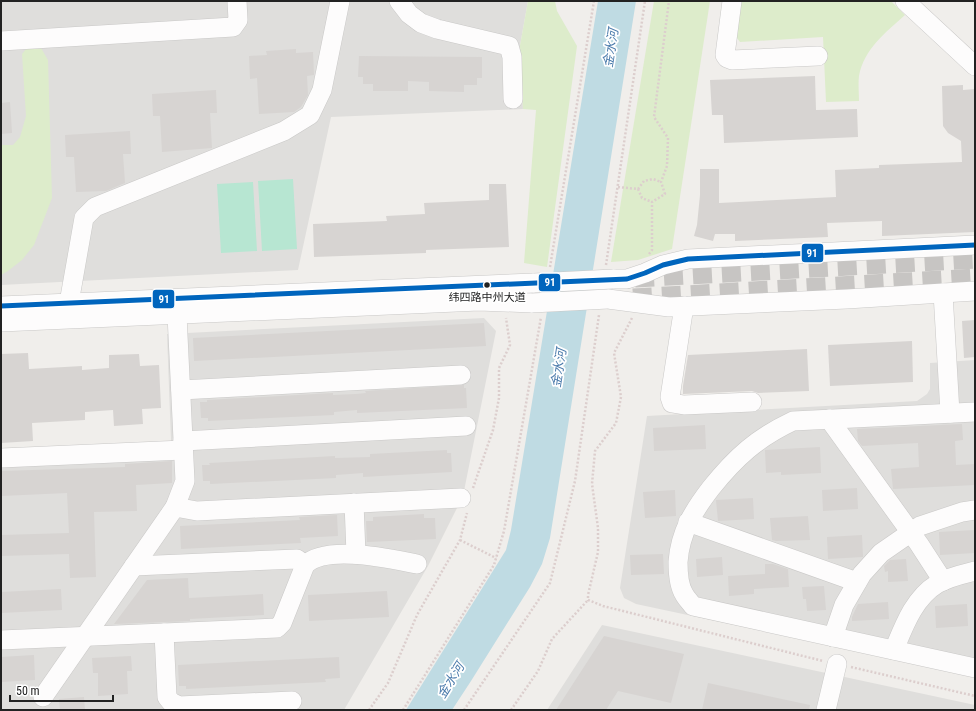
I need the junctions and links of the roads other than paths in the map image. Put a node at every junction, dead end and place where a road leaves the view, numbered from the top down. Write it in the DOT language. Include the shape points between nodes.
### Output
graph roads {
  1 [pos="237,1"];
  2 [pos="340,1"];
  3 [pos="400,1"];
  4 [pos="732,1"];
  5 [pos="905,1"];
  6 [pos="1,41"];
  7 [pos="818,56"];
  8 [pos="975,66"];
  9 [pos="513,100"];
  10 [pos="975,245"];
  11 [pos="975,291"];
  12 [pos="943,293"];
  13 [pos="69,303"];
  14 [pos="1,306"];
  15 [pos="684,306"];
  16 [pos="177,315"];
  17 [pos="1,322"];
  18 [pos="461,375"];
  19 [pos="181,390"];
  20 [pos="752,402"];
  21 [pos="975,412"];
  22 [pos="950,413"];
  23 [pos="829,419"];
  24 [pos="466,426"];
  25 [pos="183,446"];
  26 [pos="1,458"];
  27 [pos="461,498"];
  28 [pos="354,503"];
  29 [pos="175,507"];
  30 [pos="975,510"];
  31 [pos="688,522"];
  32 [pos="911,533"];
  33 [pos="356,554"];
  34 [pos="417,564"];
  35 [pos="305,565"];
  36 [pos="134,566"];
  37 [pos="975,571"];
  38 [pos="943,581"];
  39 [pos="857,582"];
  40 [pos="164,633"];
  41 [pos="85,636"];
  42 [pos="833,637"];
  43 [pos="1,640"];
  44 [pos="894,650"];
  45 [pos="837,664"];
  46 [pos="975,668"];
  47 [pos="43,697"];
  48 [pos="292,701"];
  49 [pos="826,710"];
  1 -- 6 [label="street" via="238,20 233,27"];
  2 -- 13 [label="street" via="322,90 310,115 284,131 94,207 84,218"];
  3 -- 9 [label="street" via="409,14 421,23 510,46"];
  4 -- 7 [label="street" via="724,55 727,58 732,60"];
  5 -- 8 [label="street"];
  10 -- 13 [label="street, bridge" via="688,259 627,279 609,276 534,283"];
  11 -- 12 [label="street"];
  12 -- 15 [label="street"];
  12 -- 22 [label="street"];
  13 -- 14 [label="street"];
  15 -- 16 [label="street, bridge" via="669,307 633,302 537,309 479,301"];
  15 -- 20 [label="street" via="670,397 672,403 684,405"];
  16 -- 17 [label="street"];
  16 -- 19 [label="street"];
  18 -- 19 [label="street"];
  19 -- 25 [label="street"];
  21 -- 22 [label="street"];
  22 -- 23 [label="street"];
  23 -- 31 [label="street" via="793,421 760,439 728,467"];
  23 -- 32 [label="street"];
  24 -- 25 [label="street"];
  25 -- 26 [label="street"];
  25 -- 29 [label="street" via="185,481"];
  27 -- 28 [label="street"];
  28 -- 29 [label="street" via="197,511"];
  28 -- 33 [label="street"];
  29 -- 36 [label="street"];
  30 -- 32 [label="street" via="920,526"];
  31 -- 39 [label="street"];
  31 -- 42 [label="street" via="682,537 678,571 683,594 693,606"];
  32 -- 38 [label="street"];
  32 -- 39 [label="street" via="881,553"];
  33 -- 34 [label="street"];
  33 -- 35 [label="street" via="318,558 309,560"];
  35 -- 36 [label="street" via="297,559"];
  35 -- 40 [label="street" via="282,623 277,628"];
  36 -- 41 [label="street"];
  37 -- 38 [label="street"];
  38 -- 44 [label="street" via="926,593 910,613"];
  39 -- 42 [label="street" via="844,605"];
  40 -- 41 [label="street"];
  40 -- 48 [label="street" via="167,697 171,702 179,706"];
  41 -- 43 [label="street"];
  41 -- 47 [label="street"];
  42 -- 44 [label="street"];
  44 -- 46 [label="street"];
  45 -- 49 [label="street"];
}
